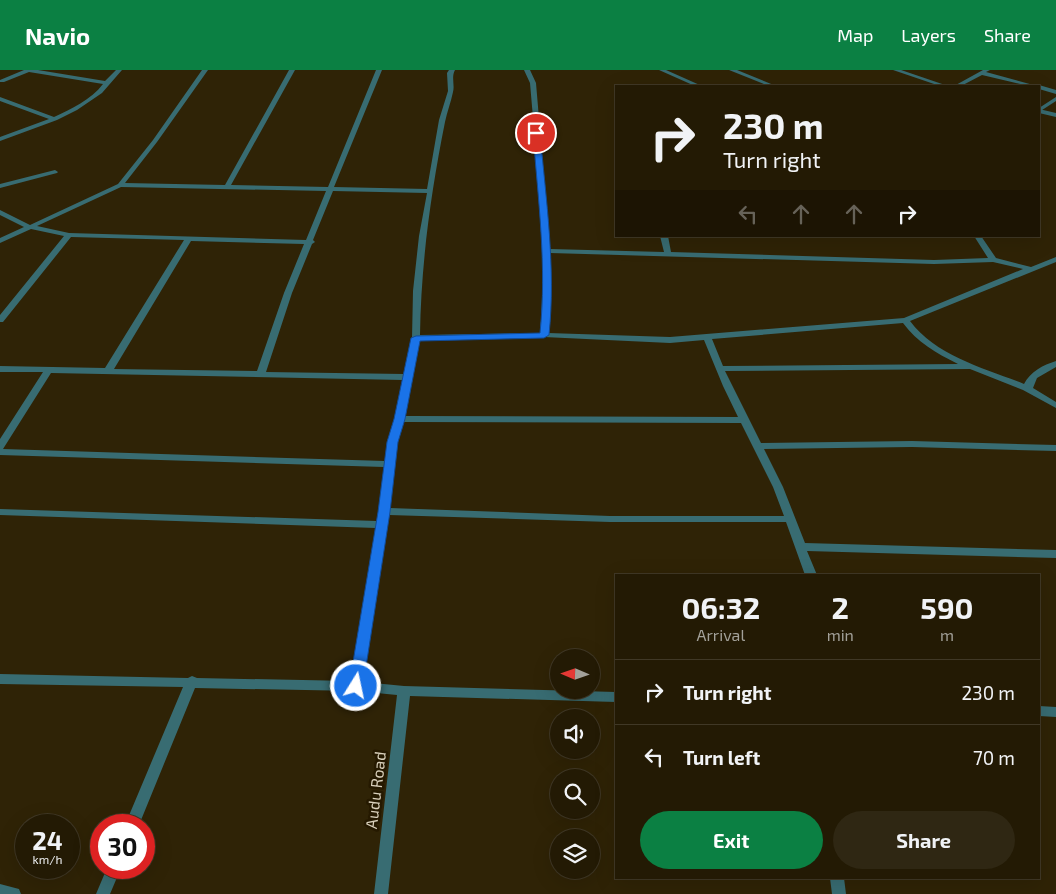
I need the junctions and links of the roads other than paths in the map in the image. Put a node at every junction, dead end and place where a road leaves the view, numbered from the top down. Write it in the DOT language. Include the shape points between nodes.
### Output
graph roads {
  1 [pos="28,70"];
  2 [pos="119,70"];
  3 [pos="205,70"];
  4 [pos="292,70"];
  5 [pos="379,70"];
  6 [pos="452,70"];
  7 [pos="527,70"];
  8 [pos="662,70"];
  9 [pos="732,70"];
  10 [pos="896,70"];
  11 [pos="985,71"];
  12 [pos="2,81"];
  13 [pos="106,83"];
  14 [pos="697,85"];
  15 [pos="770,85"];
  16 [pos="942,85"];
  17 [pos="959,85"];
  18 [pos="1031,85"];
  19 [pos="1040,87"];
  20 [pos="1056,92"];
  21 [pos="0,99"];
  22 [pos="1056,99"];
  23 [pos="1040,109"];
  24 [pos="1040,110"];
  25 [pos="1056,115"];
  26 [pos="55,119"];
  27 [pos="0,139"];
  28 [pos="55,172"];
  29 [pos="120,185"];
  30 [pos="0,186"];
  31 [pos="227,187"];
  32 [pos="332,188"];
  33 [pos="431,192"];
  34 [pos="0,212"];
  35 [pos="29,227"];
  36 [pos="69,234"];
  37 [pos="664,237"];
  38 [pos="978,237"];
  39 [pos="189,238"];
  40 [pos="0,241"];
  41 [pos="311,242"];
  42 [pos="546,251"];
  43 [pos="668,254"];
  44 [pos="1056,258"];
  45 [pos="993,260"];
  46 [pos="1031,269"];
  47 [pos="0,320"];
  48 [pos="905,320"];
  49 [pos="544,335"];
  50 [pos="707,336"];
  51 [pos="416,338"];
  52 [pos="1056,364"];
  53 [pos="972,366"];
  54 [pos="725,368"];
  55 [pos="0,369"];
  56 [pos="48,371"];
  57 [pos="108,371"];
  58 [pos="261,372"];
  59 [pos="408,377"];
  60 [pos="1028,389"];
  61 [pos="1056,406"];
  62 [pos="400,419"];
  63 [pos="744,420"];
  64 [pos="757,446"];
  65 [pos="0,447"];
  66 [pos="1056,448"];
  67 [pos="0,452"];
  68 [pos="389,464"];
  69 [pos="0,512"];
  70 [pos="384,512"];
  71 [pos="790,519"];
  72 [pos="382,525"];
  73 [pos="802,547"];
  74 [pos="1056,554"];
  75 [pos="811,574"];
  76 [pos="0,679"];
  77 [pos="192,681"];
  78 [pos="356,686"];
  79 [pos="404,691"];
  80 [pos="615,697"];
  81 [pos="1040,711"];
  82 [pos="1056,712"];
  83 [pos="137,814"];
  84 [pos="109,879"];
  85 [pos="837,879"];
  86 [pos="0,891"];
  87 [pos="14,894"];
  88 [pos="103,894"];
  89 [pos="381,894"];
  90 [pos="839,894"];
  1 -- 12 [label="street"];
  1 -- 13 [label="street"];
  2 -- 13 [label="street"];
  3 -- 29 [label="street"];
  4 -- 31 [label="street"];
  5 -- 32 [label="street"];
  6 -- 33 [label="street" via="451,91 442,120"];
  7 -- 42 [label="street" via="533,83"];
  8 -- 14 [label="street"];
  9 -- 15 [label="street"];
  10 -- 16 [label="street"];
  11 -- 17 [label="street"];
  11 -- 18 [label="street"];
  13 -- 26 [label="street" via="98,92"];
  19 -- 20 [label="street"];
  21 -- 26 [label="street"];
  22 -- 23 [label="street"];
  24 -- 25 [label="street"];
  26 -- 27 [label="street"];
  28 -- 30 [label="street"];
  29 -- 31 [label="street"];
  29 -- 35 [label="street"];
  31 -- 32 [label="street"];
  32 -- 33 [label="street"];
  32 -- 41 [label="street"];
  33 -- 51 [label="street" via="417,291"];
  34 -- 35 [label="street"];
  35 -- 36 [label="street"];
  35 -- 40 [label="street"];
  36 -- 39 [label="street"];
  36 -- 47 [label="street"];
  37 -- 43 [label="street"];
  38 -- 45 [label="street"];
  39 -- 41 [label="street"];
  39 -- 57 [label="street"];
  41 -- 58 [label="street" via="288,293"];
  42 -- 43 [label="street"];
  42 -- 49 [label="street" via="548,304"];
  43 -- 45 [label="street" via="934,262"];
  44 -- 46 [label="street"];
  45 -- 46 [label="street"];
  46 -- 48 [label="street"];
  48 -- 50 [label="street"];
  48 -- 53 [label="street" via="911,331 926,343"];
  49 -- 50 [label="street" via="670,340"];
  49 -- 51 [label="street"];
  50 -- 63 [label="street"];
  51 -- 59 [label="street"];
  52 -- 60 [label="street" via="1034,375"];
  53 -- 54 [label="street"];
  53 -- 60 [label="street"];
  55 -- 56 [label="street"];
  56 -- 57 [label="street"];
  56 -- 65 [label="street"];
  57 -- 58 [label="street"];
  58 -- 59 [label="street"];
  59 -- 62 [label="street"];
  60 -- 61 [label="street"];
  62 -- 63 [label="street"];
  62 -- 68 [label="street"];
  63 -- 64 [label="street"];
  64 -- 66 [label="street" via="912,444"];
  64 -- 71 [label="street"];
  67 -- 68 [label="street"];
  68 -- 70 [label="street"];
  69 -- 72 [label="street"];
  70 -- 71 [label="street" via="610,519"];
  70 -- 72 [label="street"];
  71 -- 73 [label="street"];
  72 -- 78 [label="street"];
  73 -- 74 [label="street"];
  73 -- 75 [label="street"];
  76 -- 77 [label="street"];
  77 -- 78 [label="street"];
  77 -- 83 [label="street"];
  78 -- 79 [label="street"];
  79 -- 80 [label="street"];
  79 -- 89 [label="street, Audu Road"];
  81 -- 82 [label="street"];
  84 -- 88 [label="street"];
  85 -- 90 [label="street"];
  86 -- 87 [label="street"];
}
